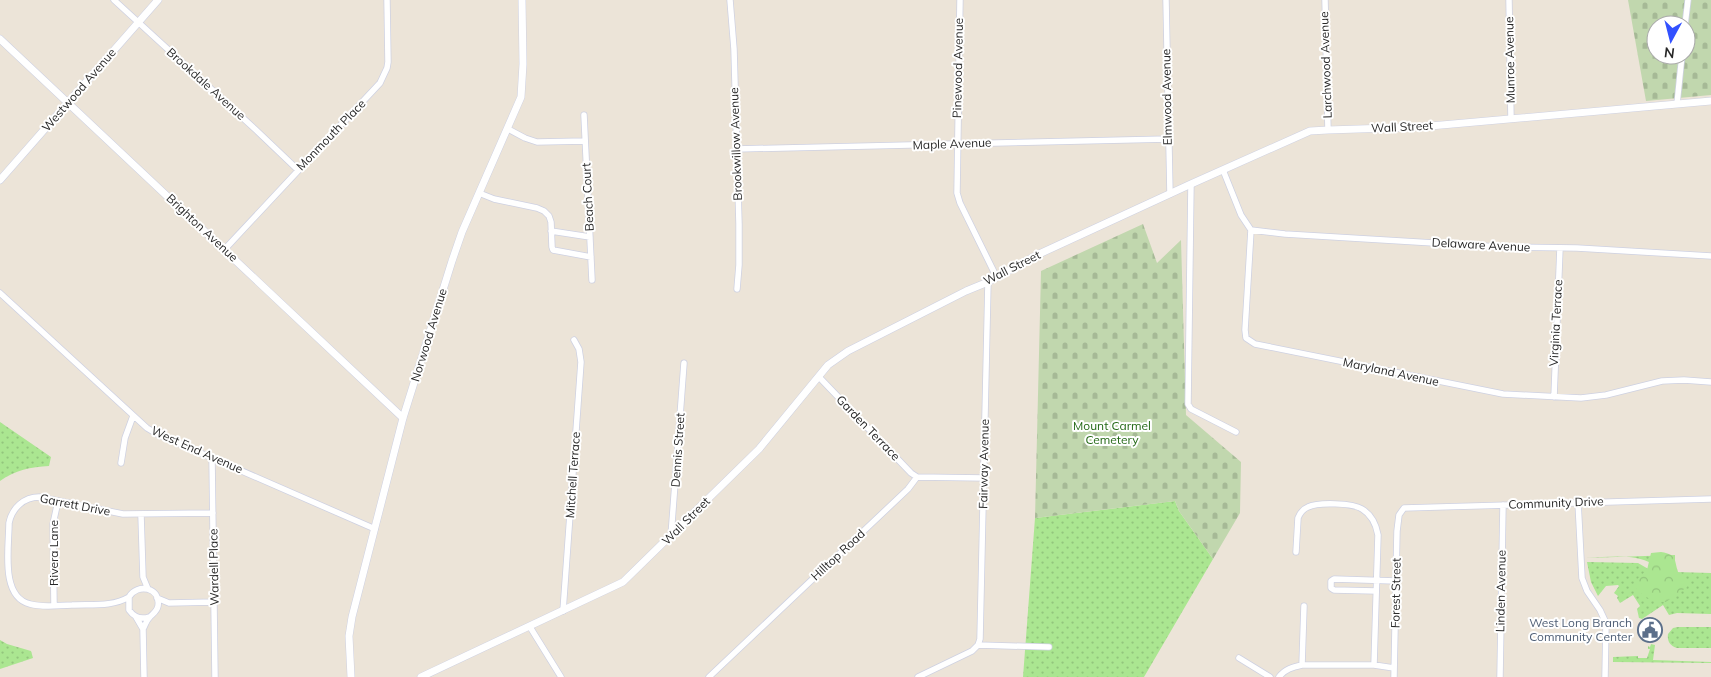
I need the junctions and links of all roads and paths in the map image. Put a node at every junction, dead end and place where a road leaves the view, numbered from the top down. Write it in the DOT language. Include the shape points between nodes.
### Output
graph roads {
  1 [pos="114,0"];
  2 [pos="158,0"];
  3 [pos="386,0"];
  4 [pos="522,0"];
  5 [pos="730,0"];
  6 [pos="960,0"];
  7 [pos="1166,0"];
  8 [pos="1324,0"];
  9 [pos="1509,0"];
  10 [pos="1688,0"];
  11 [pos="1686,15"];
  12 [pos="138,22"];
  13 [pos="0,39"];
  14 [pos="1681,65"];
  15 [pos="1711,101"];
  16 [pos="68,102"];
  17 [pos="1677,104"];
  18 [pos="584,115"];
  19 [pos="1511,119"];
  20 [pos="508,129"];
  21 [pos="1328,130"];
  22 [pos="1168,139"];
  23 [pos="585,141"];
  24 [pos="957,144"];
  25 [pos="736,149"];
  26 [pos="298,170"];
  27 [pos="1223,170"];
  28 [pos="0,180"];
  29 [pos="1191,184"];
  30 [pos="479,193"];
  31 [pos="1170,194"];
  32 [pos="551,230"];
  33 [pos="1251,230"];
  34 [pos="590,237"];
  35 [pos="1560,248"];
  36 [pos="224,250"];
  37 [pos="1711,256"];
  38 [pos="591,257"];
  39 [pos="996,276"];
  40 [pos="592,280"];
  41 [pos="988,282"];
  42 [pos="737,289"];
  43 [pos="0,293"];
  44 [pos="574,340"];
  45 [pos="684,363"];
  46 [pos="819,377"];
  47 [pos="1711,382"];
  48 [pos="1554,398"];
  49 [pos="133,416"];
  50 [pos="403,418"];
  51 [pos="1236,432"];
  52 [pos="212,458"];
  53 [pos="121,463"];
  54 [pos="917,477"];
  55 [pos="984,478"];
  56 [pos="1711,499"];
  57 [pos="58,501"];
  58 [pos="1578,502"];
  59 [pos="1503,505"];
  60 [pos="1402,511"];
  61 [pos="213,513"];
  62 [pos="140,515"];
  63 [pos="374,529"];
  64 [pos="671,536"];
  65 [pos="1296,552"];
  66 [pos="143,577"];
  67 [pos="1377,580"];
  68 [pos="1396,581"];
  69 [pos="137,589"];
  70 [pos="148,589"];
  71 [pos="1376,592"];
  72 [pos="129,597"];
  73 [pos="157,598"];
  74 [pos="168,602"];
  75 [pos="214,602"];
  76 [pos="116,603"];
  77 [pos="54,605"];
  78 [pos="1304,606"];
  79 [pos="157,609"];
  80 [pos="129,610"];
  81 [pos="563,611"];
  82 [pos="136,617"];
  83 [pos="149,617"];
  84 [pos="530,627"];
  85 [pos="143,629"];
  86 [pos="978,645"];
  87 [pos="1049,647"];
  88 [pos="1239,658"];
  89 [pos="1302,665"];
  90 [pos="1374,665"];
  91 [pos="1394,668"];
  92 [pos="144,677"];
  93 [pos="215,677"];
  94 [pos="351,677"];
  95 [pos="421,677"];
  96 [pos="561,677"];
  97 [pos="709,677"];
  98 [pos="918,677"];
  99 [pos="1270,677"];
  100 [pos="1279,677"];
  101 [pos="1394,677"];
  102 [pos="1500,677"];
  103 [pos="1605,677"];
  1 -- 12 [label="street, Brookdale Avenue"];
  2 -- 12 [label="street, Westwood Avenue"];
  3 -- 26 [label="street, Monmouth Place" via="388,68 383,78"];
  4 -- 20 [label="street, Norwood Avenue" via="523,88"];
  5 -- 25 [label="street, Brookwillow Avenue"];
  6 -- 24 [label="street, Pinewood Avenue"];
  7 -- 22 [label="street, Elmwood Avenue"];
  8 -- 21 [label="street, Larchwood Avenue"];
  9 -- 19 [label="street, Munroe Avenue"];
  10 -- 11 [label="street"];
  12 -- 16 [label="street, Westwood Avenue"];
  12 -- 26 [label="street, Brookdale Avenue"];
  13 -- 16 [label="street, Brighton Avenue"];
  14 -- 17 [label="street"];
  15 -- 17 [label="street, Wall Street"];
  16 -- 28 [label="street, Westwood Avenue"];
  16 -- 36 [label="street, Brighton Avenue"];
  17 -- 19 [label="street, Wall Street"];
  18 -- 23 [label="street, Beach Court"];
  19 -- 21 [label="street, Wall Street" via="1395,129"];
  20 -- 23 [label="street" via="537,142"];
  20 -- 30 [label="street, Norwood Avenue"];
  21 -- 27 [label="street, Wall Street" via="1310,132"];
  22 -- 24 [label="street, Maple Avenue"];
  22 -- 31 [label="street, Elmwood Avenue"];
  23 -- 34 [label="street, Beach Court"];
  24 -- 25 [label="street, Maple Avenue"];
  24 -- 39 [label="street, Pinewood Avenue" via="959,200"];
  25 -- 42 [label="street, Brookwillow Avenue"];
  26 -- 36 [label="street, Monmouth Place"];
  27 -- 29 [label="street, Wall Street"];
  27 -- 33 [label="street" via="1241,215"];
  29 -- 31 [label="street, Wall Street"];
  29 -- 51 [label="street" via="1188,404 1191,409"];
  30 -- 32 [label="street" via="541,209 549,216"];
  30 -- 50 [label="street, Norwood Avenue" via="452,262"];
  31 -- 39 [label="street, Wall Street"];
  32 -- 34 [label="street"];
  32 -- 38 [label="street" via="554,250"];
  33 -- 35 [label="street, Delaware Avenue" via="1491,247"];
  33 -- 48 [label="street, Maryland Avenue" via="1245,326 1250,341 1496,393"];
  34 -- 38 [label="street, Beach Court"];
  35 -- 37 [label="street, Delaware Avenue"];
  35 -- 48 [label="street, Virginia Terrace"];
  36 -- 50 [label="street, Brighton Avenue"];
  38 -- 40 [label="street, Beach Court"];
  39 -- 41 [label="street, Wall Street"];
  41 -- 46 [label="street, Wall Street" via="848,351 831,362"];
  41 -- 55 [label="street, Fairway Avenue"];
  43 -- 49 [label="street, West End Avenue"];
  44 -- 81 [label="street, Mitchell Terrace" via="581,362"];
  45 -- 64 [label="street, Dennis Street"];
  46 -- 54 [label="street, Garden Terrace"];
  46 -- 64 [label="street, Wall Street" via="759,449"];
  47 -- 48 [label="street, Maryland Avenue" via="1670,380 1596,397"];
  49 -- 52 [label="street, West End Avenue" via="157,434"];
  49 -- 53 [label="street"];
  50 -- 63 [label="street, Norwood Avenue"];
  52 -- 61 [label="street, Wardell Place"];
  52 -- 63 [label="street, West End Avenue"];
  54 -- 55 [label="street"];
  54 -- 97 [label="street, Hilltop Road"];
  55 -- 86 [label="street, Fairway Avenue"];
  56 -- 58 [label="street, Community Drive"];
  57 -- 62 [label="street, Garrett Drive"];
  57 -- 77 [label="street, Rivera Lane" via="53,524"];
  57 -- 77 [label="street, Garrett Drive" via="32,497 16,507 9,522 8,574 12,590 25,603"];
  58 -- 59 [label="street, Community Drive"];
  58 -- 103 [label="street" via="1582,578 1606,623"];
  59 -- 60 [label="street, Community Drive" via="1406,508"];
  59 -- 102 [label="street, Linden Avenue"];
  60 -- 68 [label="street, Forest Street" via="1397,531"];
  61 -- 62 [label="street, Garrett Drive"];
  61 -- 75 [label="street, Wardell Place"];
  62 -- 66 [label="street"];
  63 -- 94 [label="street, Norwood Avenue" via="349,636"];
  64 -- 81 [label="street, Wall Street" via="623,582"];
  65 -- 67 [label="street" via="1297,522 1303,510 1320,505 1357,507 1371,517 1377,528"];
  66 -- 69 [label="street, Garrett Drive"];
  66 -- 70 [label="street"];
  67 -- 68 [label="street"];
  67 -- 71 [label="street"];
  67 -- 71 [label="street" via="1334,579 1331,582 1334,590"];
  68 -- 91 [label="street, Forest Street"];
  69 -- 70 [label="street"];
  69 -- 72 [label="street, Garrett Drive"];
  70 -- 73 [label="street"];
  71 -- 90 [label="street"];
  72 -- 76 [label="street, Garrett Drive"];
  72 -- 80 [label="street"];
  73 -- 74 [label="street"];
  73 -- 79 [label="street"];
  74 -- 75 [label="street"];
  74 -- 79 [label="street"];
  75 -- 93 [label="street, Wardell Place"];
  76 -- 77 [label="street, Garrett Drive"];
  76 -- 80 [label="street"];
  78 -- 89 [label="street"];
  79 -- 83 [label="street"];
  80 -- 82 [label="street"];
  81 -- 84 [label="street, Wall Street"];
  82 -- 83 [label="street"];
  82 -- 85 [label="street"];
  83 -- 85 [label="street"];
  84 -- 95 [label="street, Wall Street"];
  84 -- 96 [label="street"];
  85 -- 92 [label="street"];
  86 -- 87 [label="street"];
  86 -- 98 [label="street"];
  88 -- 99 [label="street"];
  89 -- 90 [label="street"];
  89 -- 100 [label="street" via="1285,670"];
  90 -- 91 [label="street"];
  91 -- 101 [label="street, Forest Street"];
}
